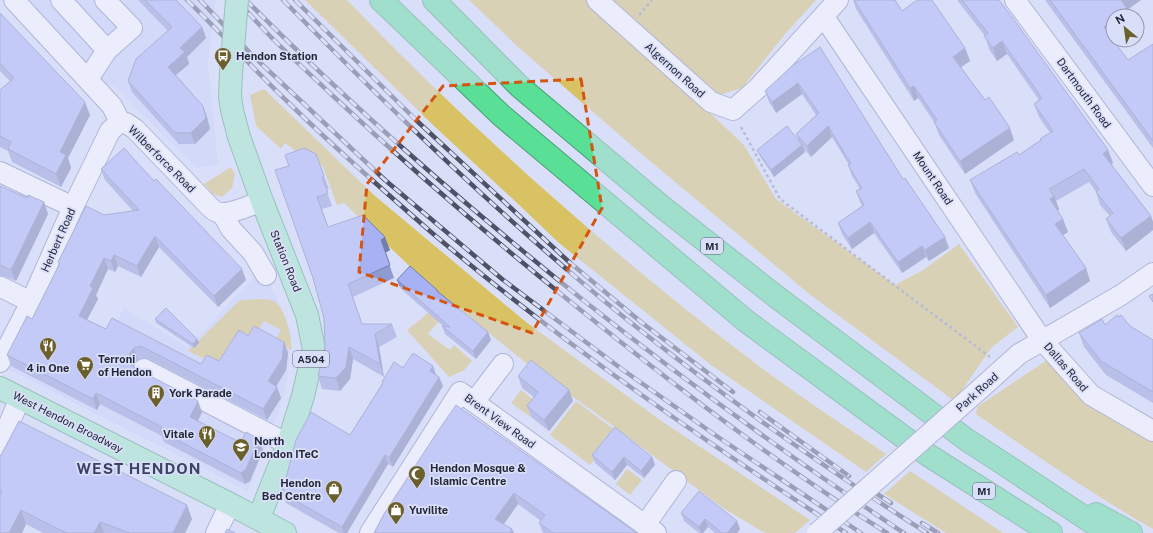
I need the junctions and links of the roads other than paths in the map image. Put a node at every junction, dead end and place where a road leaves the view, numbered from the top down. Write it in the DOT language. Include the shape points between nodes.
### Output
graph roads {
  1 [pos="14,0"];
  2 [pos="61,0"];
  3 [pos="105,0"];
  4 [pos="237,0"];
  5 [pos="381,0"];
  6 [pos="434,0"];
  7 [pos="596,0"];
  8 [pos="838,0"];
  9 [pos="1015,0"];
  10 [pos="824,17"];
  11 [pos="107,50"];
  12 [pos="88,79"];
  13 [pos="120,122"];
  14 [pos="0,172"];
  15 [pos="1153,186"];
  16 [pos="262,201"];
  17 [pos="73,207"];
  18 [pos="222,213"];
  19 [pos="1153,273"];
  20 [pos="266,275"];
  21 [pos="0,288"];
  22 [pos="31,302"];
  23 [pos="1042,340"];
  24 [pos="0,362"];
  25 [pos="503,364"];
  26 [pos="144,369"];
  27 [pos="0,388"];
  28 [pos="20,398"];
  29 [pos="474,402"];
  30 [pos="1153,431"];
  31 [pos="288,444"];
  32 [pos="0,446"];
  33 [pos="1010,468"];
  34 [pos="676,481"];
  35 [pos="230,504"];
  36 [pos="259,518"];
  37 [pos="651,529"];
  38 [pos="216,533"];
  39 [pos="285,533"];
  40 [pos="370,533"];
  41 [pos="817,533"];
  42 [pos="1051,533"];
  43 [pos="1108,533"];
  44 [pos="1131,533"];
  1 -- 12 [label="street, Wilberforce Road"];
  2 -- 11 [label="street"];
  3 -- 11 [label="street" via="132,28"];
  4 -- 16 [label="main road, Station Road / A504, bridge" via="230,96 239,137"];
  5 -- 42 [label="highway, M1" via="502,116 746,321 928,455"];
  6 -- 33 [label="highway, M1" via="519,86 661,206 778,298 958,433"];
  7 -- 10 [label="street, Algernon Road" via="711,102 733,110 758,88"];
  8 -- 10 [label="street"];
  9 -- 15 [label="street, Dartmouth Road"];
  10 -- 23 [label="street, Mount Road"];
  11 -- 12 [label="street"];
  12 -- 13 [label="street, Wilberforce Road" via="112,106"];
  13 -- 17 [label="street, Herbert Road" via="110,131"];
  13 -- 18 [label="street, Wilberforce Road" via="126,122 135,129 208,206"];
  14 -- 17 [label="street"];
  16 -- 18 [label="street"];
  16 -- 31 [label="main road, Station Road / A504" via="307,315 314,349"];
  17 -- 22 [label="street, Herbert Road"];
  18 -- 20 [label="street" via="231,229 253,253"];
  19 -- 23 [label="street, Park Road" via="1121,295"];
  21 -- 22 [label="street" via="1,286"];
  22 -- 24 [label="street, Herbert Road"];
  23 -- 30 [label="street, Dallas Road" via="1091,395"];
  23 -- 41 [label="street, Park Road, bridge" via="1019,354"];
  25 -- 29 [label="street"];
  26 -- 31 [label="street"];
  27 -- 28 [label="main road, West Hendon Broadway"];
  28 -- 32 [label="street"];
  28 -- 35 [label="main road, West Hendon Broadway"];
  29 -- 37 [label="street, Brent View Road"];
  29 -- 40 [label="street, Brent View Road" via="460,392"];
  31 -- 36 [label="main road, Station Road / A504"];
  33 -- 43 [label="highway, M1"];
  33 -- 44 [label="highway, M1"];
  34 -- 37 [label="street"];
  35 -- 36 [label="main road, West Hendon Broadway"];
  35 -- 38 [label="street"];
  36 -- 39 [label="main road, West Hendon Broadway"];
}
